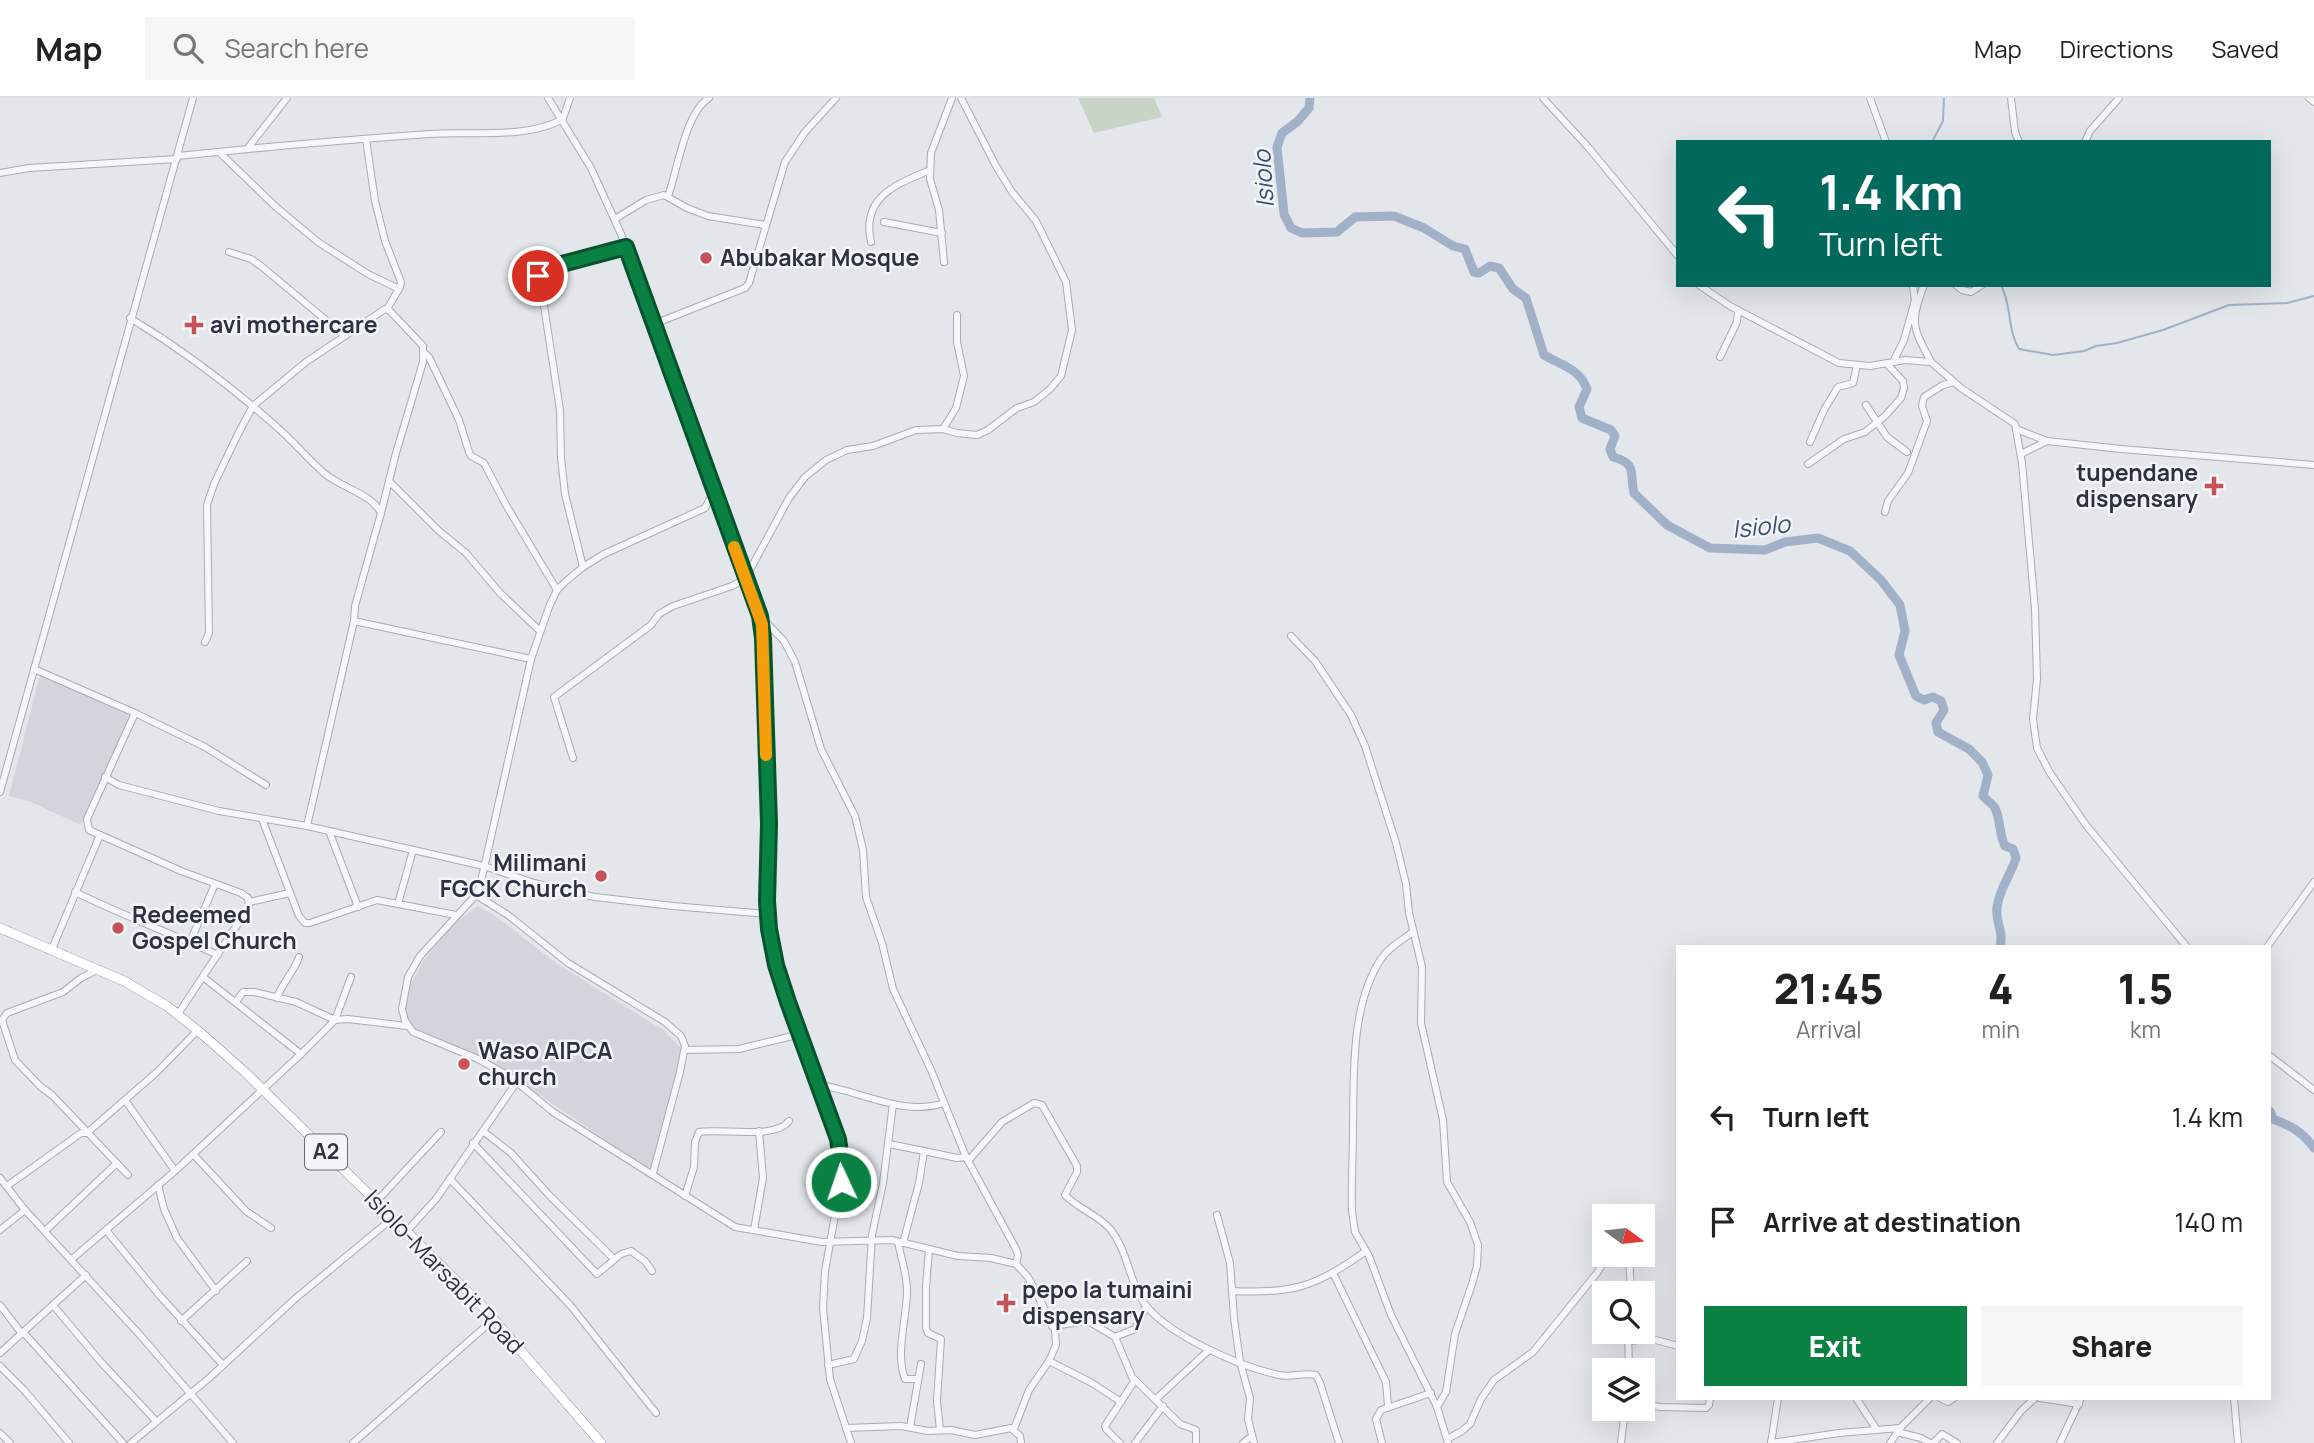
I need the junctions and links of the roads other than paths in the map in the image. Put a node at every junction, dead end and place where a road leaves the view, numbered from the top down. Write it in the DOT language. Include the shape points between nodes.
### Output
graph roads {
  1 [pos="193,98"];
  2 [pos="287,98"];
  3 [pos="548,98"];
  4 [pos="570,98"];
  5 [pos="709,98"];
  6 [pos="836,98"];
  7 [pos="952,98"];
  8 [pos="961,98"];
  9 [pos="1543,98"];
  10 [pos="1870,98"];
  11 [pos="2011,98"];
  12 [pos="2119,98"];
  13 [pos="2309,98"];
  14 [pos="700,101"];
  15 [pos="2314,102"];
  16 [pos="562,121"];
  17 [pos="366,139"];
  18 [pos="1885,140"];
  19 [pos="2018,140"];
  20 [pos="2086,140"];
  21 [pos="247,149"];
  22 [pos="219,152"];
  23 [pos="178,158"];
  24 [pos="930,170"];
  25 [pos="0,173"];
  26 [pos="668,195"];
  27 [pos="615,219"];
  28 [pos="884,222"];
  29 [pos="765,225"];
  30 [pos="942,233"];
  31 [pos="870,242"];
  32 [pos="626,247"];
  33 [pos="229,252"];
  34 [pos="1676,254"];
  35 [pos="944,262"];
  36 [pos="1702,287"];
  37 [pos="1913,287"];
  38 [pos="1923,287"];
  39 [pos="1958,287"];
  40 [pos="1979,287"];
  41 [pos="398,289"];
  42 [pos="1915,300"];
  43 [pos="1916,308"];
  44 [pos="387,309"];
  45 [pos="1738,310"];
  46 [pos="957,315"];
  47 [pos="130,318"];
  48 [pos="654,324"];
  49 [pos="345,335"];
  50 [pos="424,352"];
  51 [pos="1720,357"];
  52 [pos="1931,362"];
  53 [pos="1890,363"];
  54 [pos="1857,365"];
  55 [pos="1954,383"];
  56 [pos="1866,405"];
  57 [pos="253,406"];
  58 [pos="1877,423"];
  59 [pos="943,429"];
  60 [pos="2016,429"];
  61 [pos="2047,441"];
  62 [pos="1810,442"];
  63 [pos="1907,452"];
  64 [pos="2021,454"];
  65 [pos="1808,464"];
  66 [pos="2314,464"];
  67 [pos="389,481"];
  68 [pos="714,491"];
  69 [pos="1885,512"];
  70 [pos="381,513"];
  71 [pos="583,567"];
  72 [pos="745,579"];
  73 [pos="557,590"];
  74 [pos="760,616"];
  75 [pos="354,621"];
  76 [pos="539,630"];
  77 [pos="1291,636"];
  78 [pos="205,642"];
  79 [pos="531,660"];
  80 [pos="34,669"];
  81 [pos="135,713"];
  82 [pos="573,758"];
  83 [pos="105,777"];
  84 [pos="266,785"];
  85 [pos="0,793"];
  86 [pos="262,819"];
  87 [pos="307,826"];
  88 [pos="329,831"];
  89 [pos="100,835"];
  90 [pos="413,850"];
  91 [pos="484,866"];
  92 [pos="2314,881"];
  93 [pos="215,884"];
  94 [pos="75,892"];
  95 [pos="290,893"];
  96 [pos="476,895"];
  97 [pos="250,902"];
  98 [pos="398,904"];
  99 [pos="358,907"];
  100 [pos="768,914"];
  101 [pos="456,915"];
  102 [pos="0,928"];
  103 [pos="1413,932"];
  104 [pos="190,942"];
  105 [pos="2186,945"];
  106 [pos="2268,945"];
  107 [pos="52,949"];
  108 [pos="218,954"];
  109 [pos="299,957"];
  110 [pos="99,969"];
  111 [pos="203,977"];
  112 [pos="351,977"];
  113 [pos="277,998"];
  114 [pos="236,1002"];
  115 [pos="178,1014"];
  116 [pos="335,1020"];
  117 [pos="407,1026"];
  118 [pos="198,1030"];
  119 [pos="801,1034"];
  120 [pos="684,1050"];
  121 [pos="302,1054"];
  122 [pos="2271,1057"];
  123 [pos="516,1083"];
  124 [pos="818,1085"];
  125 [pos="263,1090"];
  126 [pos="2314,1090"];
  127 [pos="125,1100"];
  128 [pos="944,1102"];
  129 [pos="893,1104"];
  130 [pos="789,1121"];
  131 [pos="483,1131"];
  132 [pos="759,1131"];
  133 [pos="441,1132"];
  134 [pos="87,1133"];
  135 [pos="473,1143"];
  136 [pos="889,1144"];
  137 [pos="924,1151"];
  138 [pos="193,1154"];
  139 [pos="967,1159"];
  140 [pos="116,1164"];
  141 [pos="175,1171"];
  142 [pos="653,1173"];
  143 [pos="128,1174"];
  144 [pos="0,1178"];
  145 [pos="450,1179"];
  146 [pos="158,1185"];
  147 [pos="7,1186"];
  148 [pos="685,1196"];
  149 [pos="376,1202"];
  150 [pos="25,1210"];
  151 [pos="1217,1215"];
  152 [pos="394,1217"];
  153 [pos="271,1228"];
  154 [pos="0,1230"];
  155 [pos="106,1230"];
  156 [pos="754,1230"];
  157 [pos="45,1231"];
  158 [pos="407,1231"];
  159 [pos="871,1241"];
  160 [pos="901,1242"];
  161 [pos="831,1243"];
  162 [pos="929,1249"];
  163 [pos="1366,1251"];
  164 [pos="72,1259"];
  165 [pos="614,1259"];
  166 [pos="247,1261"];
  167 [pos="1016,1264"];
  168 [pos="1601,1267"];
  169 [pos="652,1271"];
  170 [pos="1333,1273"];
  171 [pos="86,1275"];
  172 [pos="216,1291"];
  173 [pos="1232,1291"];
  174 [pos="53,1304"];
  175 [pos="0,1305"];
  176 [pos="1146,1306"];
  177 [pos="494,1319"];
  178 [pos="181,1321"];
  179 [pos="1052,1326"];
  180 [pos="23,1334"];
  181 [pos="1115,1336"];
  182 [pos="1655,1340"];
  183 [pos="1676,1345"];
  184 [pos="1209,1350"];
  185 [pos="0,1353"];
  186 [pos="1049,1361"];
  187 [pos="1240,1362"];
  188 [pos="920,1364"];
  189 [pos="223,1365"];
  190 [pos="828,1365"];
  191 [pos="0,1367"];
  192 [pos="918,1380"];
  193 [pos="1135,1380"];
  194 [pos="1431,1393"];
  195 [pos="189,1394"];
  196 [pos="1156,1399"];
  197 [pos="1710,1400"];
  198 [pos="1778,1400"];
  199 [pos="1857,1400"];
  200 [pos="1928,1400"];
  201 [pos="2033,1400"];
  202 [pos="2234,1400"];
  203 [pos="2080,1401"];
  204 [pos="1121,1402"];
  205 [pos="1163,1406"];
  206 [pos="1388,1406"];
  207 [pos="1655,1406"];
  208 [pos="1437,1407"];
  209 [pos="656,1413"];
  210 [pos="156,1421"];
  211 [pos="1624,1421"];
  212 [pos="910,1427"];
  213 [pos="846,1428"];
  214 [pos="1014,1429"];
  215 [pos="940,1430"];
  216 [pos="1877,1430"];
  217 [pos="1898,1430"];
  218 [pos="0,1433"];
  219 [pos="1253,1440"];
  220 [pos="1447,1441"];
  221 [pos="10,1443"];
  222 [pos="69,1443"];
  223 [pos="122,1443"];
  224 [pos="131,1443"];
  225 [pos="233,1443"];
  226 [pos="353,1443"];
  227 [pos="601,1443"];
  228 [pos="851,1443"];
  229 [pos="1021,1443"];
  230 [pos="1120,1443"];
  231 [pos="1135,1443"];
  232 [pos="1196,1443"];
  233 [pos="1243,1443"];
  234 [pos="1339,1443"];
  235 [pos="1382,1443"];
  236 [pos="1621,1443"];
  237 [pos="1771,1443"];
  238 [pos="1890,1443"];
  239 [pos="1931,1443"];
  240 [pos="1957,1443"];
  241 [pos="1997,1443"];
  242 [pos="2060,1443"];
  243 [pos="2238,1443"];
  1 -- 23 [label="street"];
  2 -- 21 [label="street"];
  3 -- 16 [label="street"];
  4 -- 16 [label="street"];
  5 -- 14 [label="street"];
  6 -- 29 [label="street" via="785,162"];
  7 -- 24 [label="street" via="931,153"];
  8 -- 59 [label="street" via="1066,282 1072,330 1061,376 1042,396 976,435"];
  9 -- 34 [label="street"];
  10 -- 18 [label="street"];
  11 -- 19 [label="street"];
  12 -- 20 [label="street"];
  13 -- 15 [label="street"];
  14 -- 26 [label="street"];
  16 -- 17 [label="street" via="530,129"];
  16 -- 27 [label="street"];
  17 -- 21 [label="street"];
  17 -- 41 [label="street" via="375,201 401,282"];
  21 -- 22 [label="street"];
  22 -- 23 [label="street"];
  22 -- 41 [label="street" via="318,242"];
  23 -- 25 [label="street"];
  23 -- 47 [label="street"];
  24 -- 30 [label="street"];
  24 -- 31 [label="street" via="881,195 871,211"];
  26 -- 27 [label="street" via="646,200"];
  26 -- 29 [label="street" via="708,216"];
  27 -- 32 [label="street"];
  28 -- 30 [label="street"];
  29 -- 48 [label="street" via="752,278 745,288"];
  30 -- 35 [label="street"];
  32 -- 48 [label="street"];
  32 -- 71 [label="street" via="539,273 560,410 565,494"];
  33 -- 49 [label="street" via="261,266"];
  36 -- 45 [label="street"];
  37 -- 42 [label="street"];
  38 -- 43 [label="street"];
  39 -- 40 [label="street" via="1970,292"];
  41 -- 44 [label="street"];
  42 -- 43 [label="street"];
  42 -- 53 [label="street" via="1905,340"];
  43 -- 52 [label="street" via="1915,331"];
  44 -- 49 [label="street"];
  44 -- 50 [label="street"];
  45 -- 51 [label="street"];
  45 -- 54 [label="street" via="1830,359"];
  46 -- 59 [label="street" via="964,376 956,408"];
  47 -- 57 [label="street"];
  47 -- 80 [label="street"];
  48 -- 68 [label="street"];
  49 -- 57 [label="street"];
  50 -- 67 [label="street"];
  50 -- 73 [label="street" via="459,420 468,452 485,463"];
  52 -- 53 [label="street"];
  52 -- 55 [label="street"];
  53 -- 54 [label="street"];
  53 -- 58 [label="street" via="1904,388 1895,407"];
  54 -- 62 [label="street" via="1853,383 1838,387"];
  55 -- 60 [label="street" via="2007,417"];
  55 -- 69 [label="street" via="1924,397 1927,421 1908,473"];
  56 -- 58 [label="street"];
  57 -- 70 [label="street" via="327,475 375,503"];
  57 -- 78 [label="street" via="209,496 209,633"];
  58 -- 63 [label="street"];
  58 -- 65 [label="street"];
  59 -- 72 [label="street" via="916,430 847,450 819,465 789,498"];
  60 -- 61 [label="street"];
  60 -- 64 [label="street"];
  61 -- 64 [label="street"];
  61 -- 66 [label="street"];
  64 -- 105 [label="street" via="2035,609 2033,719 2037,748 2086,825"];
  67 -- 70 [label="street"];
  67 -- 76 [label="street"];
  68 -- 71 [label="street" via="705,508"];
  68 -- 72 [label="street"];
  70 -- 75 [label="street"];
  71 -- 73 [label="street"];
  72 -- 74 [label="street"];
  72 -- 82 [label="street" via="663,611 651,625 554,697"];
  73 -- 76 [label="street"];
  74 -- 100 [label="street"];
  74 -- 128 [label="street" via="779,634 795,662 821,749 855,816 866,897 893,989"];
  75 -- 79 [label="street"];
  75 -- 87 [label="street"];
  76 -- 79 [label="street"];
  77 -- 103 [label="street" via="1342,699 1365,746 1401,863"];
  79 -- 91 [label="street"];
  80 -- 81 [label="street"];
  80 -- 85 [label="street"];
  81 -- 83 [label="street"];
  81 -- 84 [label="street" via="205,747"];
  83 -- 86 [label="street" via="167,798"];
  83 -- 89 [label="street" via="87,823 89,830"];
  86 -- 87 [label="street"];
  86 -- 95 [label="street"];
  87 -- 88 [label="street"];
  88 -- 90 [label="street"];
  88 -- 99 [label="street"];
  89 -- 93 [label="street"];
  89 -- 94 [label="street"];
  90 -- 91 [label="street"];
  90 -- 98 [label="street"];
  91 -- 96 [label="street"];
  91 -- 100 [label="street" via="595,897"];
  92 -- 106 [label="street"];
  93 -- 97 [label="street" via="241,893"];
  93 -- 104 [label="street"];
  94 -- 104 [label="street"];
  94 -- 107 [label="street"];
  95 -- 97 [label="street"];
  95 -- 99 [label="street" via="306,924"];
  96 -- 101 [label="street"];
  96 -- 120 [label="street" via="568,963 671,1025 681,1036"];
  97 -- 108 [label="street"];
  98 -- 99 [label="street" via="377,901"];
  98 -- 101 [label="street"];
  100 -- 119 [label="street" via="776,965"];
  101 -- 117 [label="street" via="408,977 402,1005"];
  102 -- 107 [label="highway, Isiolo-Marsabit Road / A2"];
  103 -- 163 [label="street" via="1389,949 1376,968 1354,1046 1352,1211 1355,1232"];
  103 -- 208 [label="street" via="1422,967 1422,1033 1443,1120 1447,1182 1478,1245 1477,1266 1455,1334 1446,1392"];
  104 -- 108 [label="street"];
  107 -- 110 [label="highway, Isiolo-Marsabit Road / A2"];
  108 -- 111 [label="street"];
  109 -- 113 [label="street"];
  110 -- 115 [label="highway, Isiolo-Marsabit Road / A2"];
  110 -- 134 [label="street" via="63,992 8,1013 2,1020 15,1060"];
  111 -- 114 [label="street"];
  111 -- 115 [label="street"];
  112 -- 116 [label="street"];
  113 -- 114 [label="street" via="246,991"];
  113 -- 116 [label="street"];
  114 -- 121 [label="street"];
  115 -- 118 [label="highway, Isiolo-Marsabit Road / A2"];
  116 -- 117 [label="street"];
  116 -- 121 [label="street"];
  117 -- 123 [label="street" via="422,1037 487,1063"];
  118 -- 125 [label="highway, Isiolo-Marsabit Road / A2"];
  118 -- 127 [label="street"];
  119 -- 120 [label="street" via="739,1049"];
  119 -- 124 [label="street"];
  120 -- 142 [label="street"];
  121 -- 125 [label="street"];
  122 -- 126 [label="street"];
  123 -- 131 [label="street"];
  123 -- 142 [label="street" via="600,1143"];
  124 -- 129 [label="street"];
  124 -- 161 [label="street" via="838,1139 842,1167"];
  125 -- 138 [label="street"];
  125 -- 149 [label="highway, Isiolo-Marsabit Road / A2"];
  127 -- 134 [label="street"];
  127 -- 141 [label="street"];
  128 -- 129 [label="street"];
  128 -- 139 [label="street"];
  129 -- 136 [label="street"];
  130 -- 132 [label="street" via="783,1127"];
  131 -- 135 [label="street"];
  131 -- 165 [label="street" via="511,1153"];
  132 -- 148 [label="street" via="697,1133"];
  132 -- 156 [label="street" via="763,1178"];
  133 -- 149 [label="street"];
  134 -- 140 [label="street"];
  134 -- 147 [label="street"];
  135 -- 145 [label="street"];
  135 -- 165 [label="street" via="592,1270 597,1274"];
  136 -- 137 [label="street"];
  136 -- 159 [label="street"];
  137 -- 139 [label="street"];
  137 -- 160 [label="street"];
  138 -- 141 [label="street"];
  138 -- 153 [label="street" via="246,1211"];
  139 -- 167 [label="street" via="1016,1250"];
  139 -- 176 [label="street" via="1009,1116 1034,1102 1042,1105 1077,1166 1065,1195 1113,1233"];
  140 -- 143 [label="street"];
  140 -- 157 [label="street"];
  141 -- 146 [label="street"];
  142 -- 148 [label="street"];
  144 -- 147 [label="street"];
  145 -- 158 [label="street"];
  145 -- 209 [label="street" via="570,1305"];
  146 -- 155 [label="street"];
  146 -- 172 [label="street" via="177,1238"];
  147 -- 150 [label="street"];
  148 -- 156 [label="street" via="724,1221"];
  149 -- 152 [label="highway, Isiolo-Marsabit Road / A2"];
  150 -- 154 [label="street"];
  150 -- 157 [label="street"];
  151 -- 173 [label="street"];
  152 -- 158 [label="highway, Isiolo-Marsabit Road / A2"];
  152 -- 189 [label="street"];
  155 -- 164 [label="street"];
  155 -- 178 [label="street"];
  156 -- 161 [label="street"];
  157 -- 164 [label="street"];
  158 -- 177 [label="highway, Isiolo-Marsabit Road / A2"];
  159 -- 160 [label="street"];
  159 -- 161 [label="street"];
  159 -- 190 [label="street" via="868,1314 860,1347 853,1361"];
  160 -- 162 [label="street"];
  160 -- 192 [label="street" via="907,1291 903,1372 906,1379"];
  161 -- 190 [label="street" via="823,1296"];
  162 -- 167 [label="street"];
  162 -- 215 [label="street" via="926,1328 941,1339"];
  163 -- 170 [label="street"];
  163 -- 194 [label="street" via="1391,1315"];
  164 -- 171 [label="street"];
  165 -- 169 [label="street" via="633,1251"];
  166 -- 172 [label="street"];
  167 -- 179 [label="street" via="1028,1277"];
  168 -- 220 [label="street" via="1533,1352 1494,1380 1480,1399 1471,1424"];
  170 -- 173 [label="street" via="1298,1289"];
  170 -- 206 [label="street" via="1388,1386"];
  171 -- 174 [label="street"];
  171 -- 195 [label="street"];
  172 -- 178 [label="street"];
  173 -- 187 [label="street"];
  174 -- 180 [label="street"];
  174 -- 210 [label="street"];
  175 -- 180 [label="street"];
  176 -- 181 [label="street" via="1135,1329"];
  176 -- 184 [label="street"];
  177 -- 226 [label="street"];
  177 -- 227 [label="highway, Isiolo-Marsabit Road / A2"];
  178 -- 189 [label="street"];
  179 -- 181 [label="street" via="1088,1321"];
  179 -- 186 [label="street" via="1056,1346"];
  180 -- 185 [label="street"];
  180 -- 223 [label="street"];
  181 -- 193 [label="street"];
  182 -- 183 [label="street"];
  184 -- 187 [label="street"];
  184 -- 196 [label="street"];
  186 -- 204 [label="street"];
  186 -- 214 [label="street" via="1029,1390"];
  187 -- 219 [label="street" via="1251,1398 1248,1419"];
  187 -- 234 [label="street" via="1281,1376 1316,1375"];
  188 -- 192 [label="street"];
  189 -- 195 [label="street"];
  190 -- 213 [label="street"];
  191 -- 222 [label="street"];
  192 -- 212 [label="street"];
  193 -- 196 [label="street"];
  193 -- 204 [label="street"];
  194 -- 206 [label="street"];
  194 -- 208 [label="street"];
  195 -- 210 [label="street"];
  195 -- 225 [label="street"];
  196 -- 205 [label="street"];
  197 -- 207 [label="street" via="1706,1408"];
  198 -- 237 [label="street"];
  199 -- 216 [label="street"];
  200 -- 217 [label="street"];
  201 -- 241 [label="street"];
  202 -- 243 [label="street"];
  203 -- 242 [label="street"];
  204 -- 230 [label="street" via="1105,1428"];
  205 -- 231 [label="street"];
  205 -- 232 [label="street" via="1180,1424 1196,1430"];
  206 -- 235 [label="street" via="1376,1419"];
  208 -- 220 [label="street"];
  210 -- 224 [label="street"];
  211 -- 236 [label="street"];
  212 -- 213 [label="street"];
  212 -- 215 [label="street"];
  213 -- 228 [label="street"];
  214 -- 215 [label="street" via="980,1435"];
  214 -- 229 [label="street"];
  216 -- 217 [label="street"];
  216 -- 237 [label="street"];
  217 -- 238 [label="street"];
  217 -- 239 [label="street"];
  218 -- 221 [label="street"];
  219 -- 233 [label="street"];
  239 -- 240 [label="street" via="1942,1434"];
}
